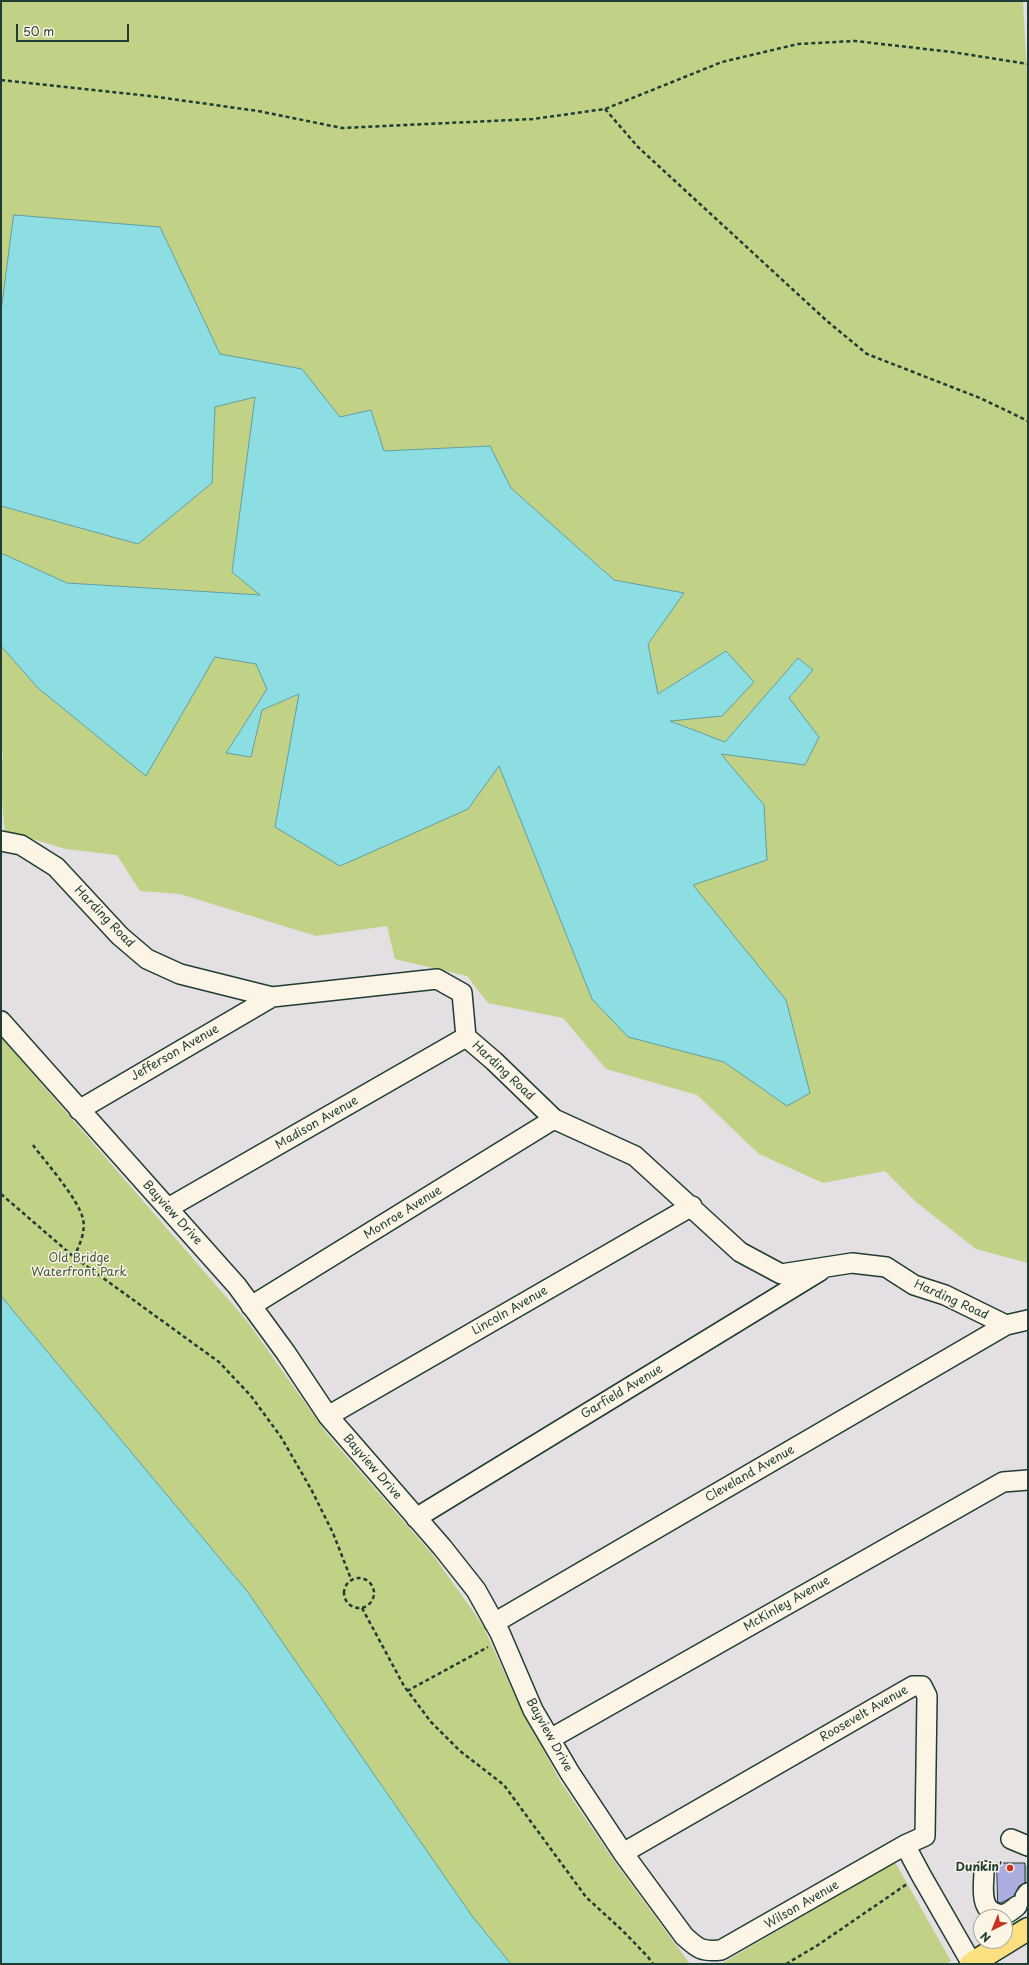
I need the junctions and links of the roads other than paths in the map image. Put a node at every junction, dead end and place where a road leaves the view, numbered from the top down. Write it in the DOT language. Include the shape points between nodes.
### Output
graph roads {
  1 [pos="1,841"];
  2 [pos="272,997"];
  3 [pos="1,1020"];
  4 [pos="466,1037"];
  5 [pos="78,1110"];
  6 [pos="554,1119"];
  7 [pos="692,1206"];
  8 [pos="168,1208"];
  9 [pos="827,1267"];
  10 [pos="251,1306"];
  11 [pos="1028,1320"];
  12 [pos="1006,1325"];
  13 [pos="328,1416"];
  14 [pos="1028,1480"];
  15 [pos="416,1518"];
  16 [pos="494,1623"];
  17 [pos="550,1739"];
  18 [pos="1011,1839"];
  19 [pos="905,1844"];
  20 [pos="1028,1846"];
  21 [pos="623,1853"];
  22 [pos="984,1870"];
  23 [pos="1024,1899"];
  24 [pos="1028,1929"];
  25 [pos="695,1946"];
  26 [pos="972,1964"];
  1 -- 2 [label="street, Harding Road" via="21,845 56,867 120,936 147,960 180,974"];
  2 -- 4 [label="street, Harding Road" via="437,979 462,993"];
  2 -- 5 [label="street, Jefferson Avenue"];
  3 -- 5 [label="street, Bayview Drive"];
  4 -- 6 [label="street, Harding Road" via="494,1060"];
  4 -- 8 [label="street, Madison Avenue"];
  5 -- 8 [label="street, Bayview Drive"];
  6 -- 7 [label="street, Harding Road" via="635,1156"];
  6 -- 10 [label="street, Monroe Avenue"];
  7 -- 9 [label="street, Harding Road" via="740,1252 781,1274"];
  7 -- 13 [label="street, Lincoln Avenue"];
  8 -- 10 [label="street, Bayview Drive" via="237,1286"];
  9 -- 12 [label="street, Harding Road" via="852,1263 886,1267 914,1285 945,1295"];
  9 -- 15 [label="street, Garfield Avenue"];
  10 -- 13 [label="street, Bayview Drive"];
  11 -- 12 [label="street"];
  12 -- 16 [label="street, Cleveland Avenue"];
  13 -- 15 [label="street, Bayview Drive"];
  14 -- 17 [label="street, McKinley Avenue" via="1002,1482"];
  15 -- 16 [label="street, Bayview Drive" via="476,1590"];
  16 -- 17 [label="street, Bayview Drive" via="533,1710"];
  17 -- 21 [label="street, Bayview Drive"];
  18 -- 20 [label="street"];
  19 -- 21 [label="street, Roosevelt Avenue" via="925,1836 927,1696 922,1686 912,1686"];
  19 -- 25 [label="street, Wilson Avenue" via="721,1950 706,1952"];
  19 -- 26 [label="street"];
  21 -- 25 [label="street, Bayview Drive" via="684,1936"];
  22 -- 23 [label="street" via="983,1895 985,1904 992,1913 1001,1915 1010,1912"];
  24 -- 26 [label="main road"];
}
